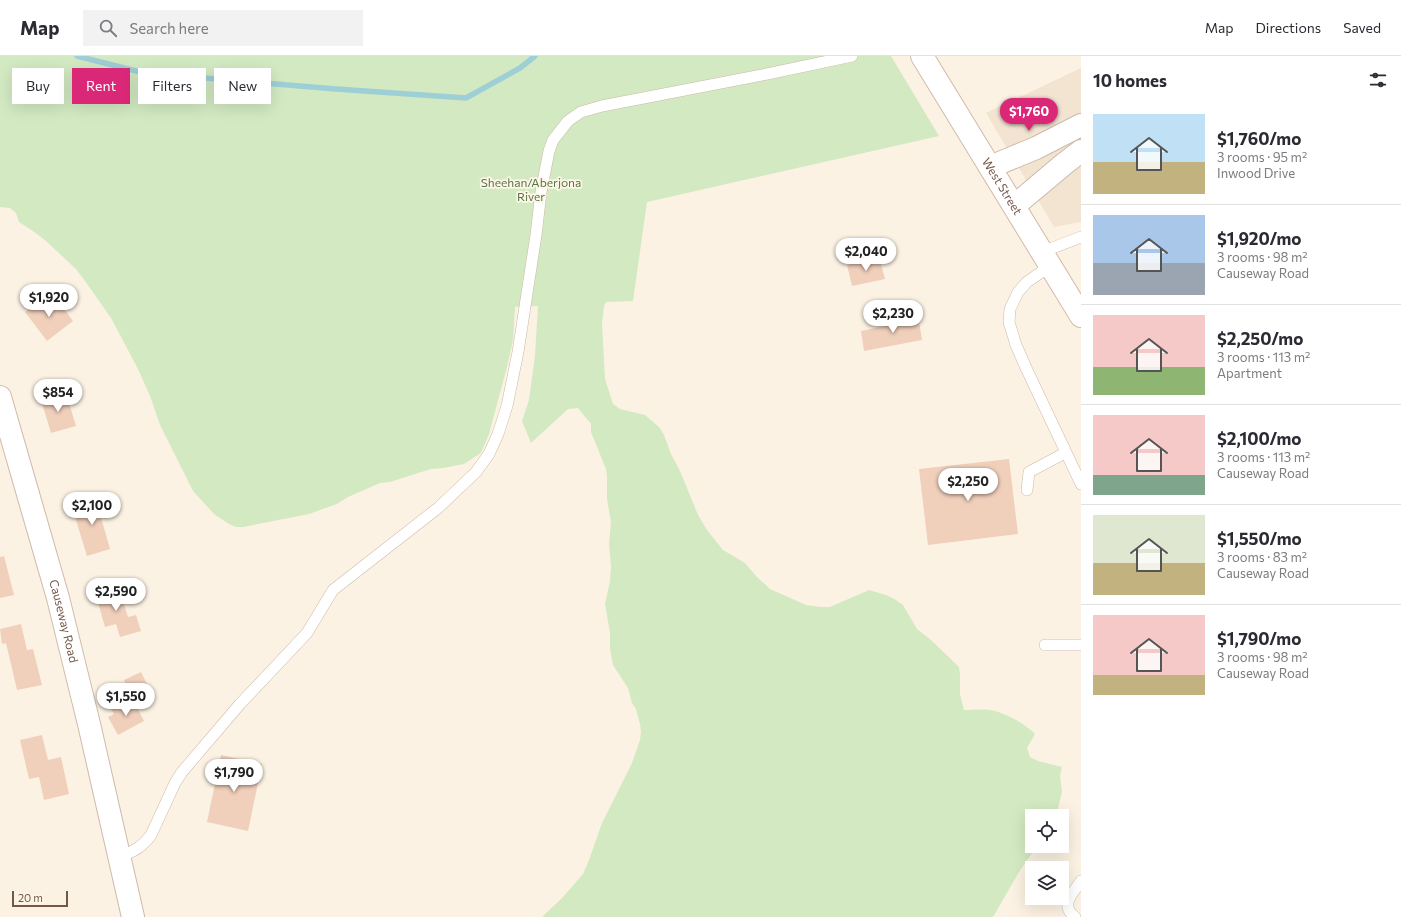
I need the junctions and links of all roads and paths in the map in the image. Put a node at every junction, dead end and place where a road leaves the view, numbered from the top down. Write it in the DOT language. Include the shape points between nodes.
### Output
graph roads {
  1 [pos="852,56"];
  2 [pos="922,56"];
  3 [pos="1081,125"];
  4 [pos="1081,151"];
  5 [pos="990,167"];
  6 [pos="1014,206"];
  7 [pos="1081,237"];
  8 [pos="1046,259"];
  9 [pos="1081,316"];
  10 [pos="0,397"];
  11 [pos="1065,453"];
  12 [pos="1081,484"];
  13 [pos="1027,490"];
  14 [pos="1045,645"];
  15 [pos="1081,646"];
  16 [pos="120,857"];
  17 [pos="1081,881"];
  18 [pos="133,917"];
  19 [pos="1075,917"];
  1 -- 16 [label="lane" via="602,106 581,112 562,126 553,140 545,165 518,352 507,406 489,454 476,472 438,508 333,590 307,633 240,704 182,772 151,835 136,850"];
  2 -- 5 [label="street, West Street"];
  3 -- 5 [label="street" via="1036,148"];
  4 -- 6 [label="street"];
  5 -- 6 [label="street, West Street"];
  6 -- 8 [label="street, West Street"];
  7 -- 8 [label="lane"];
  8 -- 9 [label="street, West Street"];
  8 -- 11 [label="lane" via="1018,292 1010,309 1009,322 1016,346"];
  10 -- 16 [label="street, Causeway Road" via="58,598"];
  11 -- 12 [label="lane"];
  11 -- 13 [label="lane" via="1029,472"];
  14 -- 15 [label="lane"];
  16 -- 18 [label="street, Causeway Road"];
  17 -- 19 [label="lane" via="1067,905"];
}
